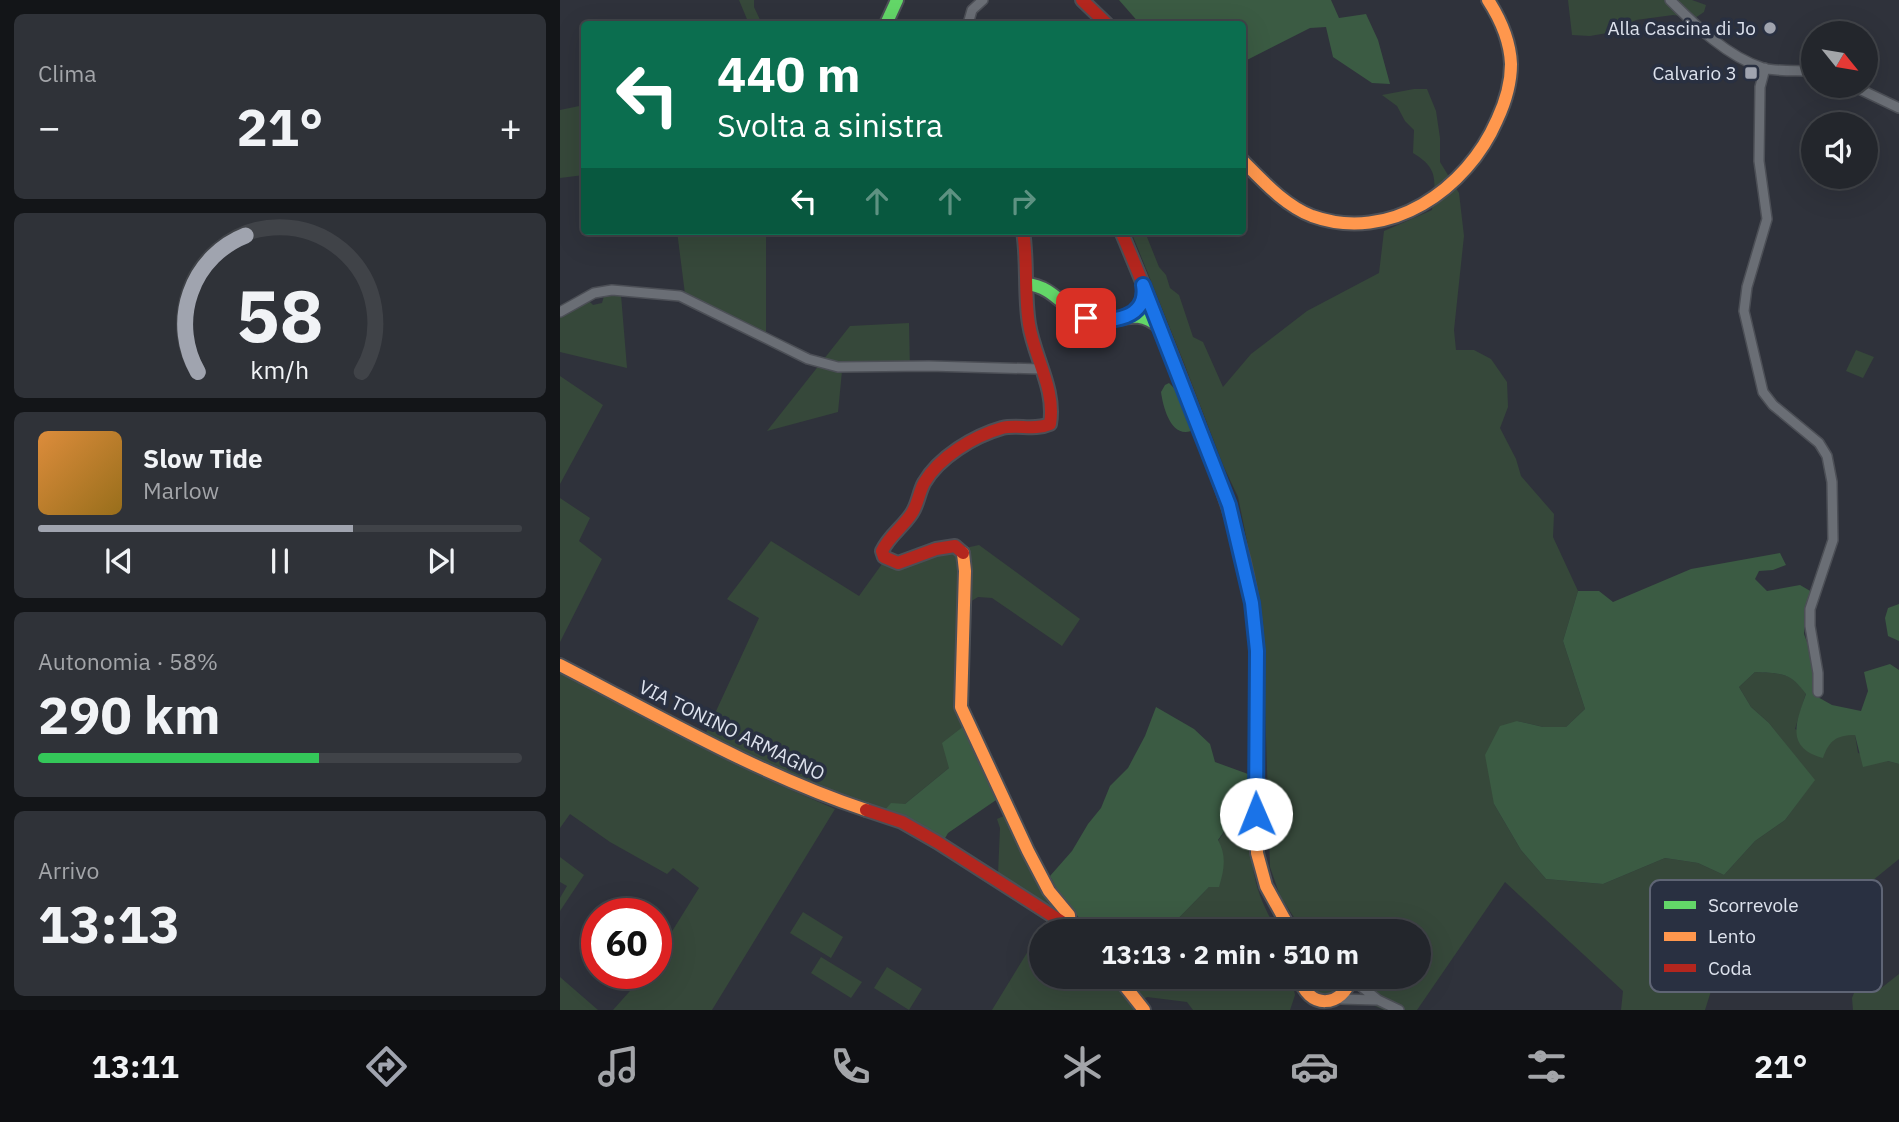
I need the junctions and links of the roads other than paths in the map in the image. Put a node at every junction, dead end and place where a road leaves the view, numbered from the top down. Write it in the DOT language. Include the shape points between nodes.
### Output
graph roads {
  1 [pos="897,0"];
  2 [pos="984,0"];
  3 [pos="1082,0"];
  4 [pos="1488,0"];
  5 [pos="1670,0"];
  6 [pos="888,21"];
  7 [pos="969,21"];
  8 [pos="1104,21"];
  9 [pos="1765,68"];
  10 [pos="1801,70"];
  11 [pos="1878,98"];
  12 [pos="1899,108"];
  13 [pos="1246,164"];
  14 [pos="1024,235"];
  15 [pos="1123,235"];
  16 [pos="1027,284"];
  17 [pos="1143,285"];
  18 [pos="560,312"];
  19 [pos="1130,315"];
  20 [pos="1160,328"];
  21 [pos="1041,369"];
  22 [pos="560,665"];
  23 [pos="1818,692"];
  24 [pos="1057,919"];
  25 [pos="1070,919"];
  26 [pos="1285,919"];
  27 [pos="1127,989"];
  28 [pos="1300,989"];
  29 [pos="1305,989"];
  30 [pos="1348,989"];
  31 [pos="1365,989"];
  32 [pos="1341,999"];
  33 [pos="1378,1000"];
  34 [pos="1300,1004"];
  35 [pos="1319,1007"];
  36 [pos="1144,1010"];
  37 [pos="1399,1010"];
  1 -- 6 [label="street"];
  2 -- 7 [label="street" via="972,10"];
  3 -- 8 [label="street"];
  4 -- 13 [label="street" via="1506,33 1510,80 1486,147 1452,187 1419,207 1381,220 1338,221 1288,203"];
  5 -- 9 [label="street" via="1741,58"];
  9 -- 10 [label="street"];
  9 -- 23 [label="street" via="1760,87 1759,161 1767,219 1744,311 1763,392 1819,443 1827,456 1833,540 1810,609"];
  11 -- 12 [label="street"];
  14 -- 16 [label="street"];
  15 -- 17 [label="street"];
  16 -- 19 [label="street" via="1046,286 1086,318 1101,321"];
  16 -- 21 [label="street" via="1031,338"];
  17 -- 19 [label="street" via="1144,299"];
  17 -- 20 [label="street"];
  18 -- 21 [label="street" via="594,293 612,290 680,296 808,359 838,368"];
  19 -- 20 [label="street" via="1147,317"];
  20 -- 26 [label="street" via="1229,505 1252,603 1257,651 1257,853 1266,886"];
  21 -- 25 [label="street" via="1050,424 1005,427 934,468 913,512 882,551 898,563 955,546 963,553 961,707 1028,851"];
  22 -- 24 [label="street, VIA TONINO ARMAGNO" via="770,774 902,822"];
  27 -- 36 [label="street"];
  28 -- 34 [label="street"];
  29 -- 35 [label="street"];
  30 -- 32 [label="street"];
  31 -- 33 [label="street"];
  32 -- 33 [label="street"];
  32 -- 35 [label="street"];
  33 -- 37 [label="street"];
}
